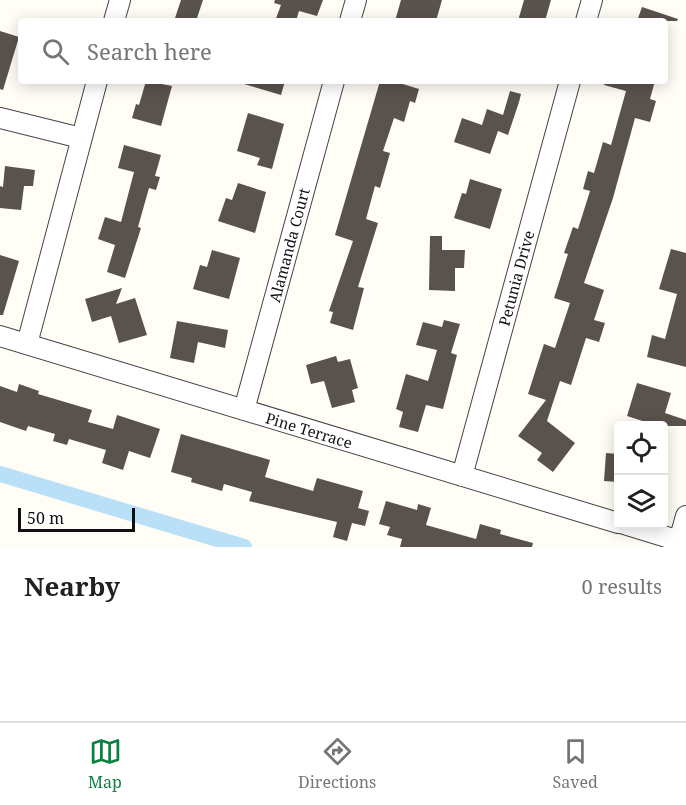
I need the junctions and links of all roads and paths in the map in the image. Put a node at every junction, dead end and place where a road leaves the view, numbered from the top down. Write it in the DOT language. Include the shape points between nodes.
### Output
graph roads {
  1 [pos="120,0"];
  2 [pos="356,0"];
  3 [pos="592,0"];
  4 [pos="115,18"];
  5 [pos="351,18"];
  6 [pos="587,18"];
  7 [pos="96,84"];
  8 [pos="333,84"];
  9 [pos="569,84"];
  10 [pos="0,118"];
  11 [pos="81,138"];
  12 [pos="0,336"];
  13 [pos="27,344"];
  14 [pos="244,410"];
  15 [pos="462,476"];
  16 [pos="686,516"];
  17 [pos="614,522"];
  18 [pos="638,529"];
  19 [pos="683,542"];
  1 -- 4 [label="street"];
  2 -- 5 [label="street"];
  3 -- 6 [label="street"];
  7 -- 11 [label="street"];
  8 -- 14 [label="street, Alamanda Court"];
  9 -- 15 [label="street, Petunia Drive"];
  10 -- 11 [label="street"];
  11 -- 13 [label="street"];
  12 -- 13 [label="street, Pine Terrace"];
  13 -- 14 [label="street, Pine Terrace"];
  14 -- 15 [label="street, Pine Terrace"];
  15 -- 17 [label="street, Pine Terrace"];
  16 -- 19 [label="street"];
  18 -- 19 [label="street"];
}
